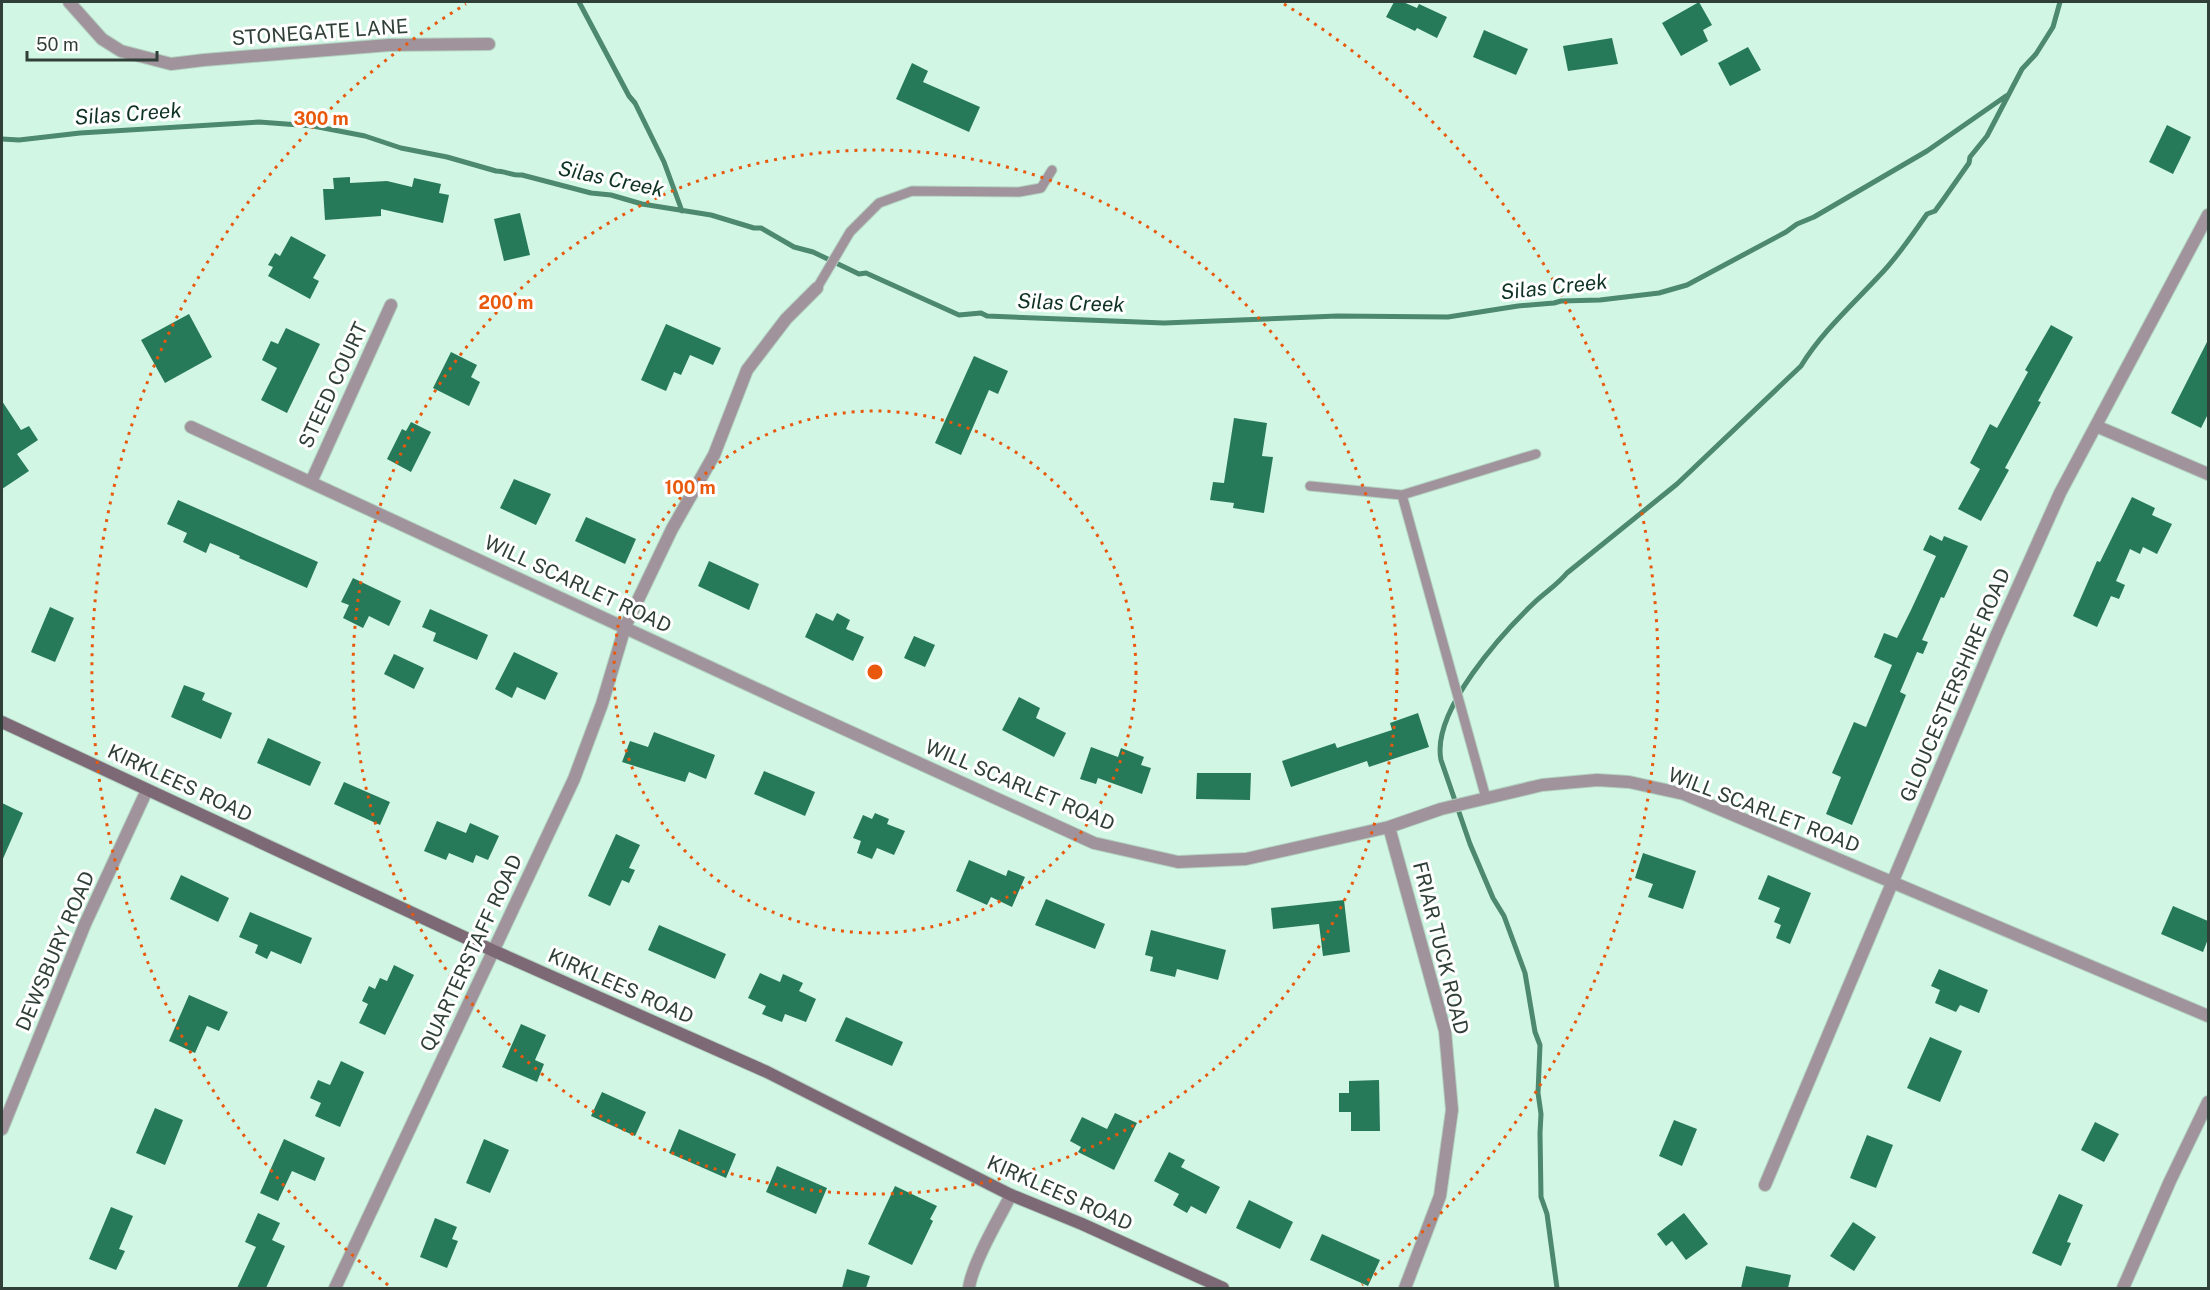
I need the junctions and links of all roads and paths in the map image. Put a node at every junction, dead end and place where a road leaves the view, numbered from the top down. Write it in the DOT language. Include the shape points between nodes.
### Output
graph roads {
  1 [pos="69,2"];
  2 [pos="489,44"];
  3 [pos="1053,170"];
  4 [pos="2208,215"];
  5 [pos="817,288"];
  6 [pos="391,305"];
  7 [pos="2096,426"];
  8 [pos="191,427"];
  9 [pos="1536,454"];
  10 [pos="2208,474"];
  11 [pos="310,482"];
  12 [pos="1310,486"];
  13 [pos="1402,495"];
  14 [pos="626,627"];
  15 [pos="2,722"];
  16 [pos="147,790"];
  17 [pos="1486,798"];
  18 [pos="1389,827"];
  19 [pos="1892,882"];
  20 [pos="494,951"];
  21 [pos="2208,1016"];
  22 [pos="2208,1102"];
  23 [pos="2,1129"];
  24 [pos="1765,1185"];
  25 [pos="1011,1195"];
  26 [pos="335,1288"];
  27 [pos="969,1288"];
  28 [pos="1223,1288"];
  29 [pos="1405,1288"];
  30 [pos="2123,1288"];
  1 -- 2 [label="street, STONEGATE LANE" via="102,39 121,51 171,64 389,45"];
  3 -- 5 [label="lane" via="1041,188 1019,192 912,191 879,203 850,232"];
  4 -- 7 [label="street, GLOUCESTERSHIRE ROAD"];
  5 -- 14 [label="street, QUARTERSTAFF ROAD" via="786,319 747,370 714,455 672,529"];
  6 -- 11 [label="street, STEED COURT"];
  7 -- 10 [label="street"];
  7 -- 19 [label="street, GLOUCESTERSHIRE ROAD" via="2055,503"];
  8 -- 11 [label="street, WILL SCARLET ROAD"];
  9 -- 13 [label="lane"];
  11 -- 14 [label="street, WILL SCARLET ROAD"];
  12 -- 13 [label="lane"];
  13 -- 17 [label="lane"];
  14 -- 18 [label="street, WILL SCARLET ROAD" via="1094,843 1178,862 1246,859"];
  14 -- 20 [label="street, QUARTERSTAFF ROAD" via="574,779"];
  15 -- 16 [label="street, KIRKLEES ROAD"];
  16 -- 20 [label="street, KIRKLEES ROAD"];
  16 -- 23 [label="street, DEWSBURY ROAD" via="85,924"];
  17 -- 18 [label="street, WILL SCARLET ROAD"];
  17 -- 19 [label="street, WILL SCARLET ROAD" via="1574,781 1629,782 1668,790"];
  18 -- 29 [label="street, FRIAR TUCK ROAD" via="1445,1031 1452,1110 1440,1196"];
  19 -- 21 [label="street, WILL SCARLET ROAD"];
  19 -- 24 [label="street, GLOUCESTERSHIRE ROAD"];
  20 -- 25 [label="street, KIRKLEES ROAD" via="767,1072"];
  20 -- 26 [label="street, QUARTERSTAFF ROAD"];
  22 -- 30 [label="street"];
  25 -- 27 [label="street"];
  25 -- 28 [label="street, KIRKLEES ROAD"];
}
